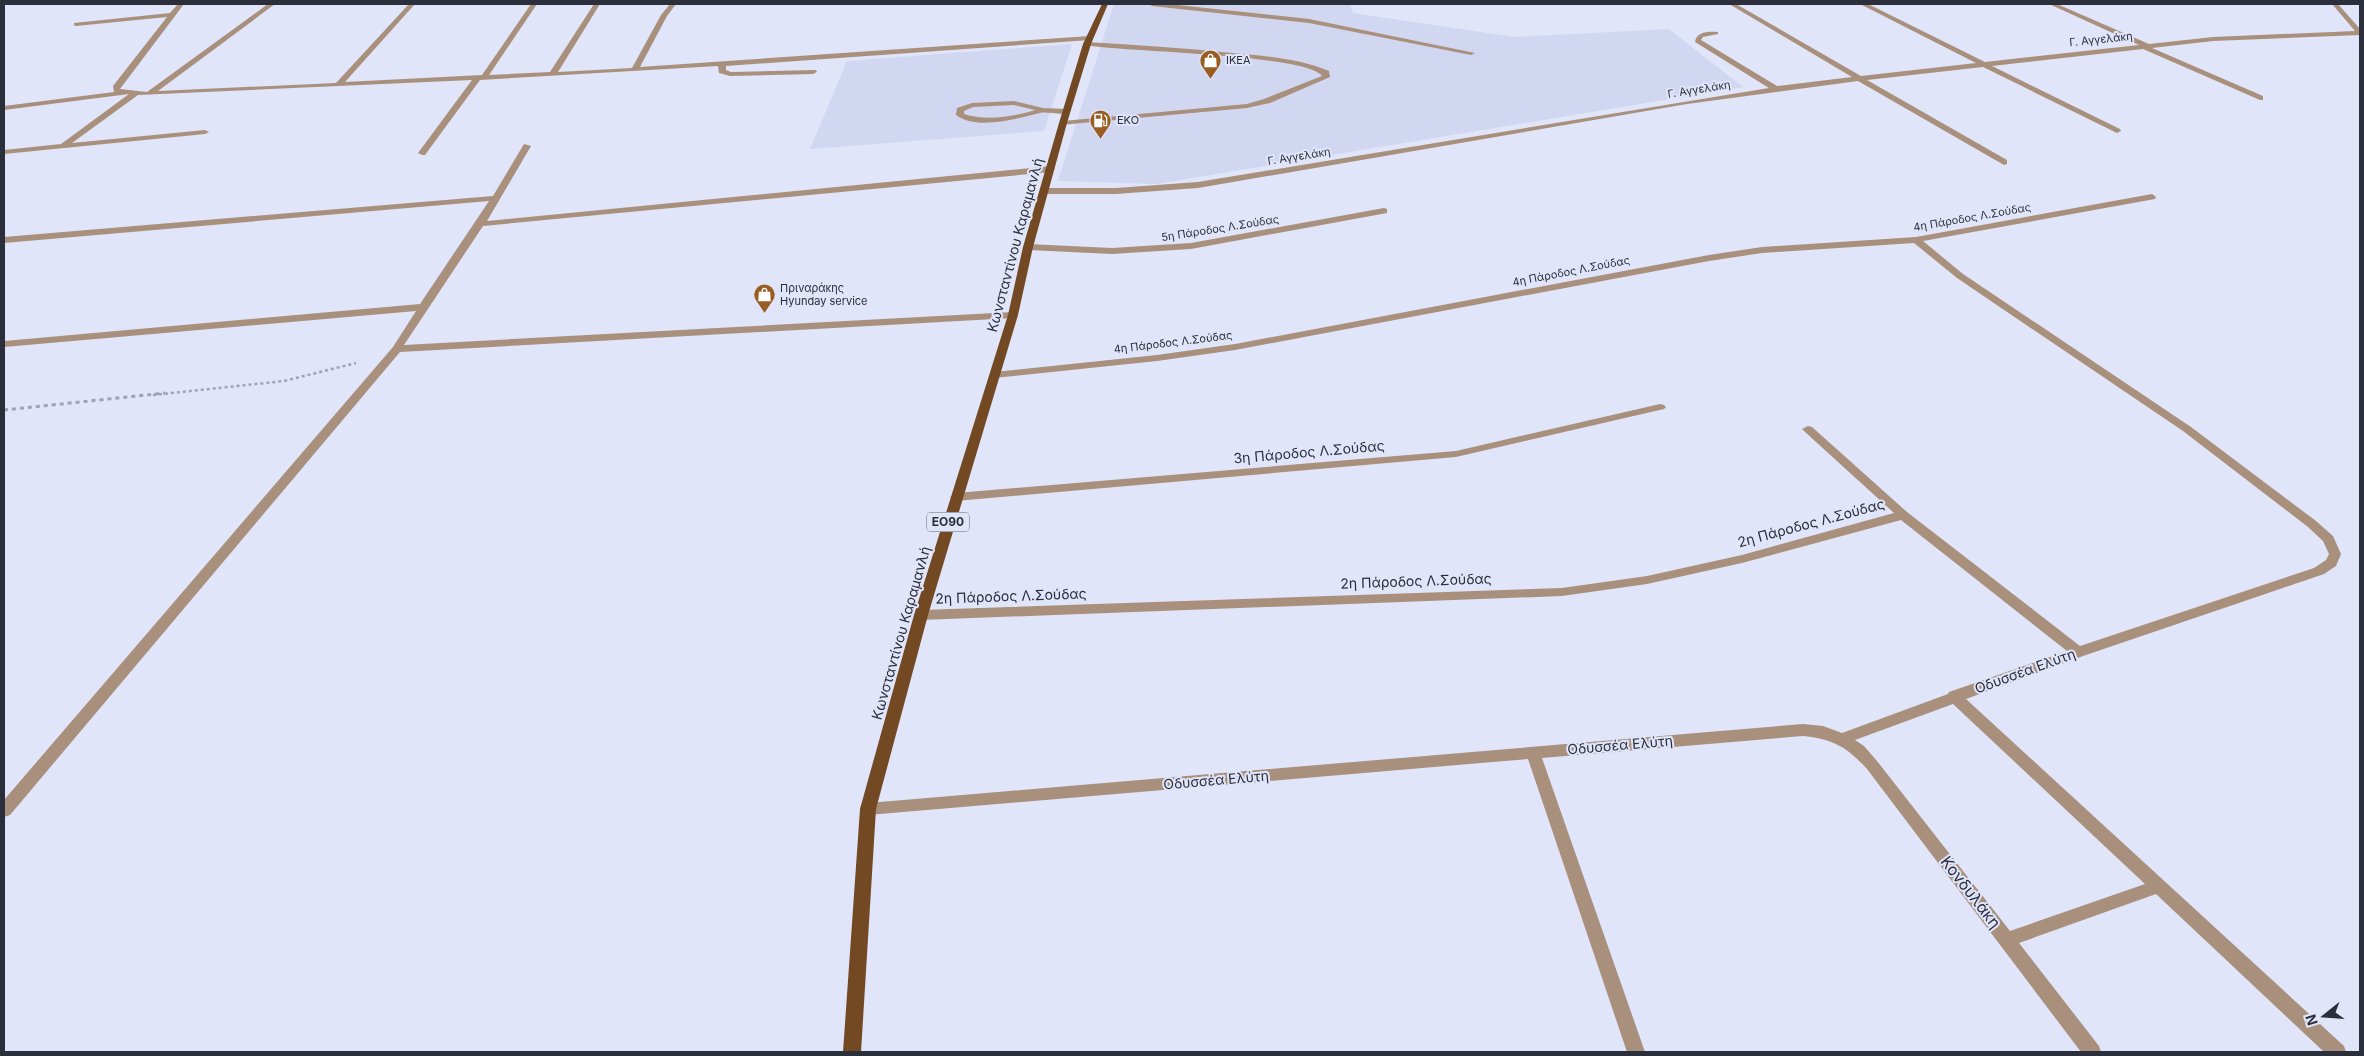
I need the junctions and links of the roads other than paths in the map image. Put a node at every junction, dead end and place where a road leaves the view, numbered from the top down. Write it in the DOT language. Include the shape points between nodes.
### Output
graph roads {
  1 [pos="181,4"];
  2 [pos="272,4"];
  3 [pos="412,4"];
  4 [pos="534,4"];
  5 [pos="597,4"];
  6 [pos="673,4"];
  7 [pos="1105,4"];
  8 [pos="1152,4"];
  9 [pos="1732,4"];
  10 [pos="1863,4"];
  11 [pos="2052,4"];
  12 [pos="2335,4"];
  13 [pos="172,15"];
  14 [pos="76,24"];
  15 [pos="1716,33"];
  16 [pos="2360,33"];
  17 [pos="1089,41"];
  18 [pos="2145,46"];
  19 [pos="1471,53"];
  20 [pos="722,64"];
  21 [pos="1979,64"];
  22 [pos="635,70"];
  23 [pos="813,72"];
  24 [pos="553,73"];
  25 [pos="482,77"];
  26 [pos="1861,78"];
  27 [pos="339,84"];
  28 [pos="1776,88"];
  29 [pos="123,93"];
  30 [pos="135,94"];
  31 [pos="149,94"];
  32 [pos="2260,98"];
  33 [pos="4,108"];
  34 [pos="1041,110"];
  35 [pos="1067,111"];
  36 [pos="1063,123"];
  37 [pos="2117,131"];
  38 [pos="205,132"];
  39 [pos="64,145"];
  40 [pos="527,146"];
  41 [pos="4,152"];
  42 [pos="422,153"];
  43 [pos="2004,162"];
  44 [pos="1051,169"];
  45 [pos="1044,191"];
  46 [pos="2152,197"];
  47 [pos="496,198"];
  48 [pos="1384,211"];
  49 [pos="480,224"];
  50 [pos="4,240"];
  51 [pos="1916,240"];
  52 [pos="1028,247"];
  53 [pos="423,307"];
  54 [pos="1013,315"];
  55 [pos="4,344"];
  56 [pos="397,350"];
  57 [pos="995,375"];
  58 [pos="1660,407"];
  59 [pos="1808,429"];
  60 [pos="956,497"];
  61 [pos="1903,515"];
  62 [pos="921,615"];
  63 [pos="2078,652"];
  64 [pos="1954,696"];
  65 [pos="1842,739"];
  66 [pos="1533,753"];
  67 [pos="868,809"];
  68 [pos="4,811"];
  69 [pos="2158,886"];
  70 [pos="2007,940"];
  71 [pos="852,1052"];
  72 [pos="1636,1052"];
  73 [pos="2092,1052"];
  74 [pos="2337,1052"];
  1 -- 13 [label="street"];
  2 -- 31 [label="street"];
  3 -- 27 [label="street"];
  4 -- 25 [label="street"];
  5 -- 24 [label="street"];
  6 -- 22 [label="street"];
  7 -- 17 [label="main road, Κωνσταντίνου Καραμανλή / ΕΟ90"];
  8 -- 19 [label="street" via="1309,21"];
  9 -- 26 [label="street"];
  10 -- 21 [label="street"];
  11 -- 18 [label="street"];
  12 -- 16 [label="street"];
  13 -- 14 [label="street"];
  13 -- 29 [label="street" via="116,88"];
  15 -- 28 [label="street" via="1701,35 1696,41"];
  16 -- 18 [label="street, Γ. Αγγελάκη" via="2231,38"];
  17 -- 20 [label="street"];
  17 -- 35 [label="main road, Κωνσταντίνου Καραμανλή / ΕΟ90"];
  17 -- 36 [label="street" via="1309,64 1322,68 1326,76 1247,106"];
  18 -- 21 [label="street, Γ. Αγγελάκη"];
  18 -- 32 [label="street"];
  20 -- 22 [label="street"];
  20 -- 23 [label="street" via="722,71 730,74"];
  21 -- 26 [label="street, Γ. Αγγελάκη"];
  21 -- 37 [label="street"];
  22 -- 24 [label="street"];
  24 -- 25 [label="street"];
  25 -- 27 [label="street"];
  25 -- 42 [label="street"];
  26 -- 28 [label="street, Γ. Αγγελάκη"];
  26 -- 43 [label="street"];
  27 -- 31 [label="street"];
  28 -- 45 [label="street, Γ. Αγγελάκη" via="1198,185 1116,191"];
  29 -- 30 [label="street"];
  29 -- 33 [label="street"];
  30 -- 31 [label="street"];
  30 -- 39 [label="street"];
  34 -- 34 [label="street" via="1014,103 972,105 960,110 960,116 973,119 1020,117"];
  34 -- 35 [label="street"];
  35 -- 36 [label="main road, Κωνσταντίνου Καραμανλή / ΕΟ90"];
  36 -- 44 [label="main road, Κωνσταντίνου Καραμανλή / ΕΟ90"];
  38 -- 39 [label="street"];
  39 -- 41 [label="street"];
  40 -- 47 [label="street"];
  44 -- 45 [label="main road, Κωνσταντίνου Καραμανλή / ΕΟ90"];
  44 -- 49 [label="street"];
  45 -- 52 [label="main road, Κωνσταντίνου Καραμανλή / ΕΟ90"];
  46 -- 51 [label="street, 4η Πάροδος Λ.Σούδας"];
  47 -- 49 [label="street"];
  47 -- 50 [label="street"];
  48 -- 52 [label="street, 5η Πάροδος Λ.Σούδας" via="1191,246 1122,250"];
  49 -- 53 [label="street"];
  51 -- 57 [label="street, 4η Πάροδος Λ.Σούδας" via="1762,250 1235,348"];
  51 -- 63 [label="street, Οδυσσέα Ελύτη" via="1960,276 2195,435 2312,524 2328,539 2335,554 2331,563 2320,571"];
  52 -- 54 [label="main road, Κωνσταντίνου Καραμανλή / ΕΟ90"];
  53 -- 55 [label="street"];
  53 -- 56 [label="street"];
  54 -- 56 [label="street"];
  54 -- 57 [label="main road, Κωνσταντίνου Καραμανλή / ΕΟ90"];
  56 -- 68 [label="street"];
  57 -- 60 [label="main road, Κωνσταντίνου Καραμανλή / ΕΟ90"];
  58 -- 60 [label="street, 3η Πάροδος Λ.Σούδας" via="1456,454"];
  59 -- 61 [label="street"];
  60 -- 62 [label="main road, Κωνσταντίνου Καραμανλή / ΕΟ90"];
  61 -- 62 [label="street, 2η Πάροδος Λ.Σούδας" via="1742,559 1646,580 1562,592"];
  61 -- 63 [label="street"];
  62 -- 67 [label="main road, Κωνσταντίνου Καραμανλή / ΕΟ90"];
  63 -- 64 [label="street, Οδυσσέα Ελύτη"];
  64 -- 65 [label="street, Οδυσσέα Ελύτη"];
  64 -- 69 [label="street"];
  65 -- 66 [label="street, Οδυσσέα Ελύτη" via="1823,732 1803,730"];
  65 -- 70 [label="street, Κονδυλάκη" via="1859,750 1872,765"];
  66 -- 67 [label="street, Οδυσσέα Ελύτη"];
  66 -- 72 [label="street"];
  67 -- 71 [label="main road, Κωνσταντίνου Καραμανλή / ΕΟ90"];
  69 -- 70 [label="street"];
  69 -- 74 [label="street"];
  70 -- 73 [label="street, Κονδυλάκη"];
}
